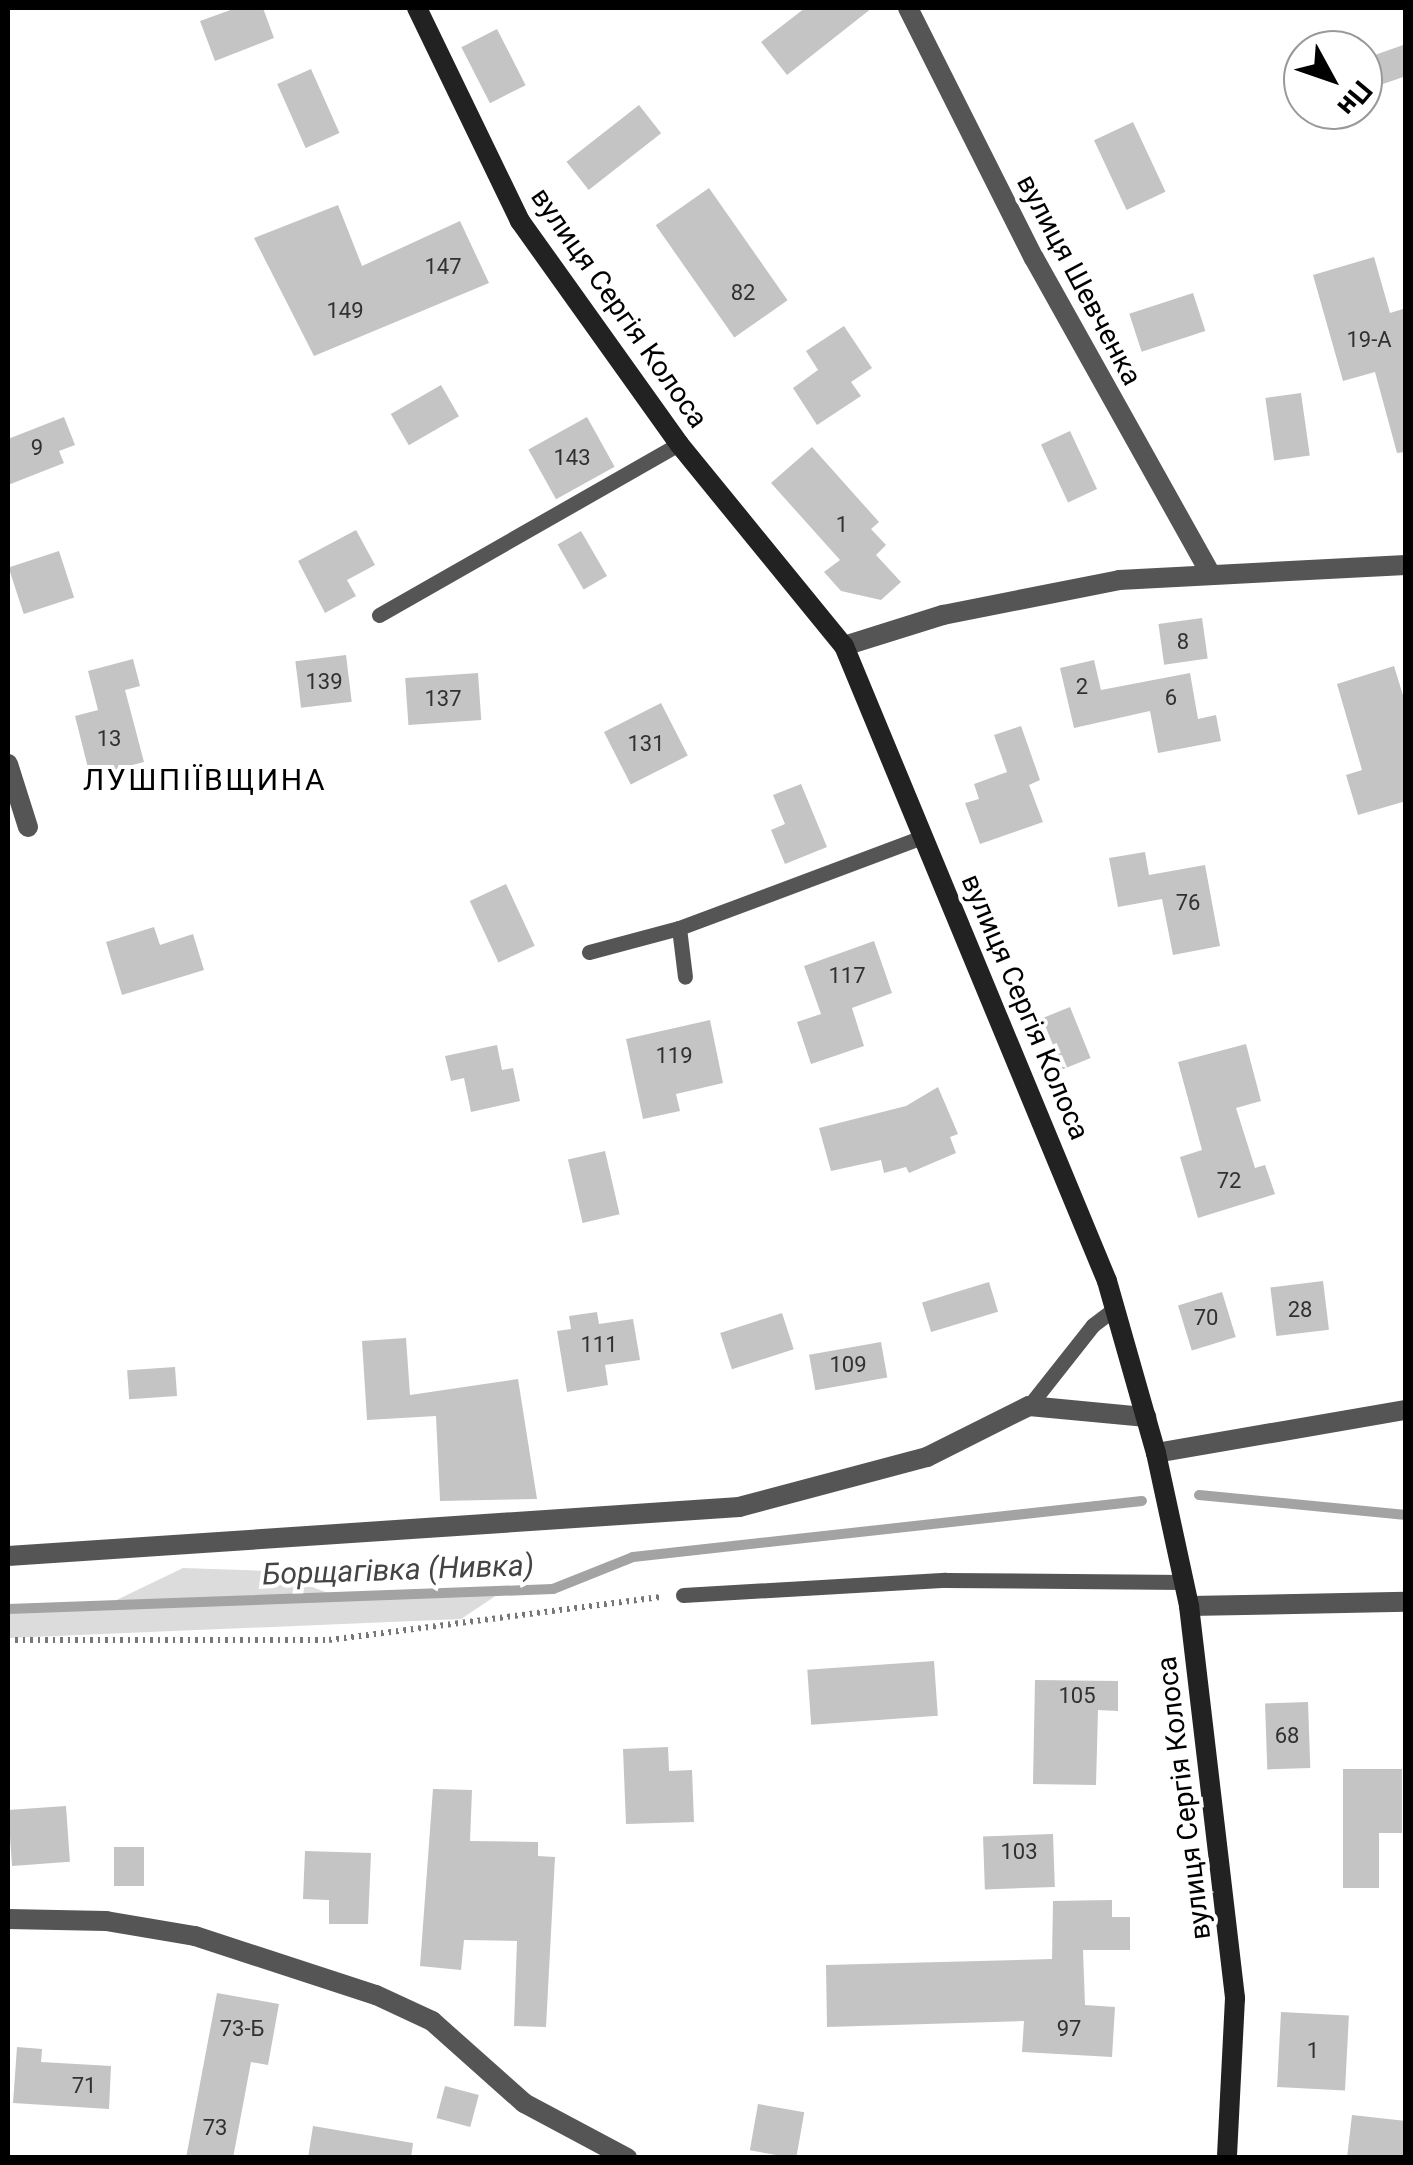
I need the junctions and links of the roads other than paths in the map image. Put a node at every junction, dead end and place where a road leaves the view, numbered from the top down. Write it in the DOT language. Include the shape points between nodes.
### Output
graph roads {
  1 [pos="417,8"];
  2 [pos="908,8"];
  3 [pos="679,444"];
  4 [pos="1406,565"];
  5 [pos="1210,573"];
  6 [pos="379,616"];
  7 [pos="844,646"];
  8 [pos="8,764"];
  9 [pos="28,826"];
  10 [pos="922,837"];
  11 [pos="679,928"];
  12 [pos="590,952"];
  13 [pos="685,976"];
  14 [pos="1114,1309"];
  15 [pos="1029,1406"];
  16 [pos="1406,1410"];
  17 [pos="1146,1417"];
  18 [pos="1156,1453"];
  19 [pos="8,1556"];
  20 [pos="1184,1582"];
  21 [pos="683,1595"];
  22 [pos="1406,1602"];
  23 [pos="1189,1606"];
  24 [pos="8,1919"];
  25 [pos="627,2158"];
  26 [pos="1227,2158"];
  1 -- 3 [label="street, вулиця Сергія Колоса" via="520,221"];
  2 -- 5 [label="street, вулиця Шевченка" via="1034,258"];
  3 -- 6 [label="lane"];
  3 -- 7 [label="street, вулиця Сергія Колоса"];
  4 -- 5 [label="street"];
  5 -- 7 [label="street" via="1119,580 943,614"];
  7 -- 10 [label="street, вулиця Сергія Колоса"];
  8 -- 9 [label="street"];
  10 -- 11 [label="lane"];
  10 -- 14 [label="street, вулиця Сергія Колоса" via="1050,1134"];
  11 -- 12 [label="lane"];
  11 -- 13 [label="lane"];
  14 -- 15 [label="lane" via="1093,1325"];
  14 -- 17 [label="street, вулиця Сергія Колоса"];
  15 -- 17 [label="street"];
  15 -- 19 [label="street" via="927,1457 739,1507"];
  16 -- 18 [label="street"];
  17 -- 18 [label="street, вулиця Сергія Колоса"];
  18 -- 20 [label="street, вулиця Сергія Колоса"];
  20 -- 21 [label="lane" via="946,1580"];
  20 -- 23 [label="street, вулиця Сергія Колоса"];
  22 -- 23 [label="street"];
  23 -- 26 [label="street, вулиця Сергія Колоса" via="1235,1998"];
  24 -- 25 [label="street" via="106,1921 196,1936 376,1995 432,2020 524,2103"];
}
